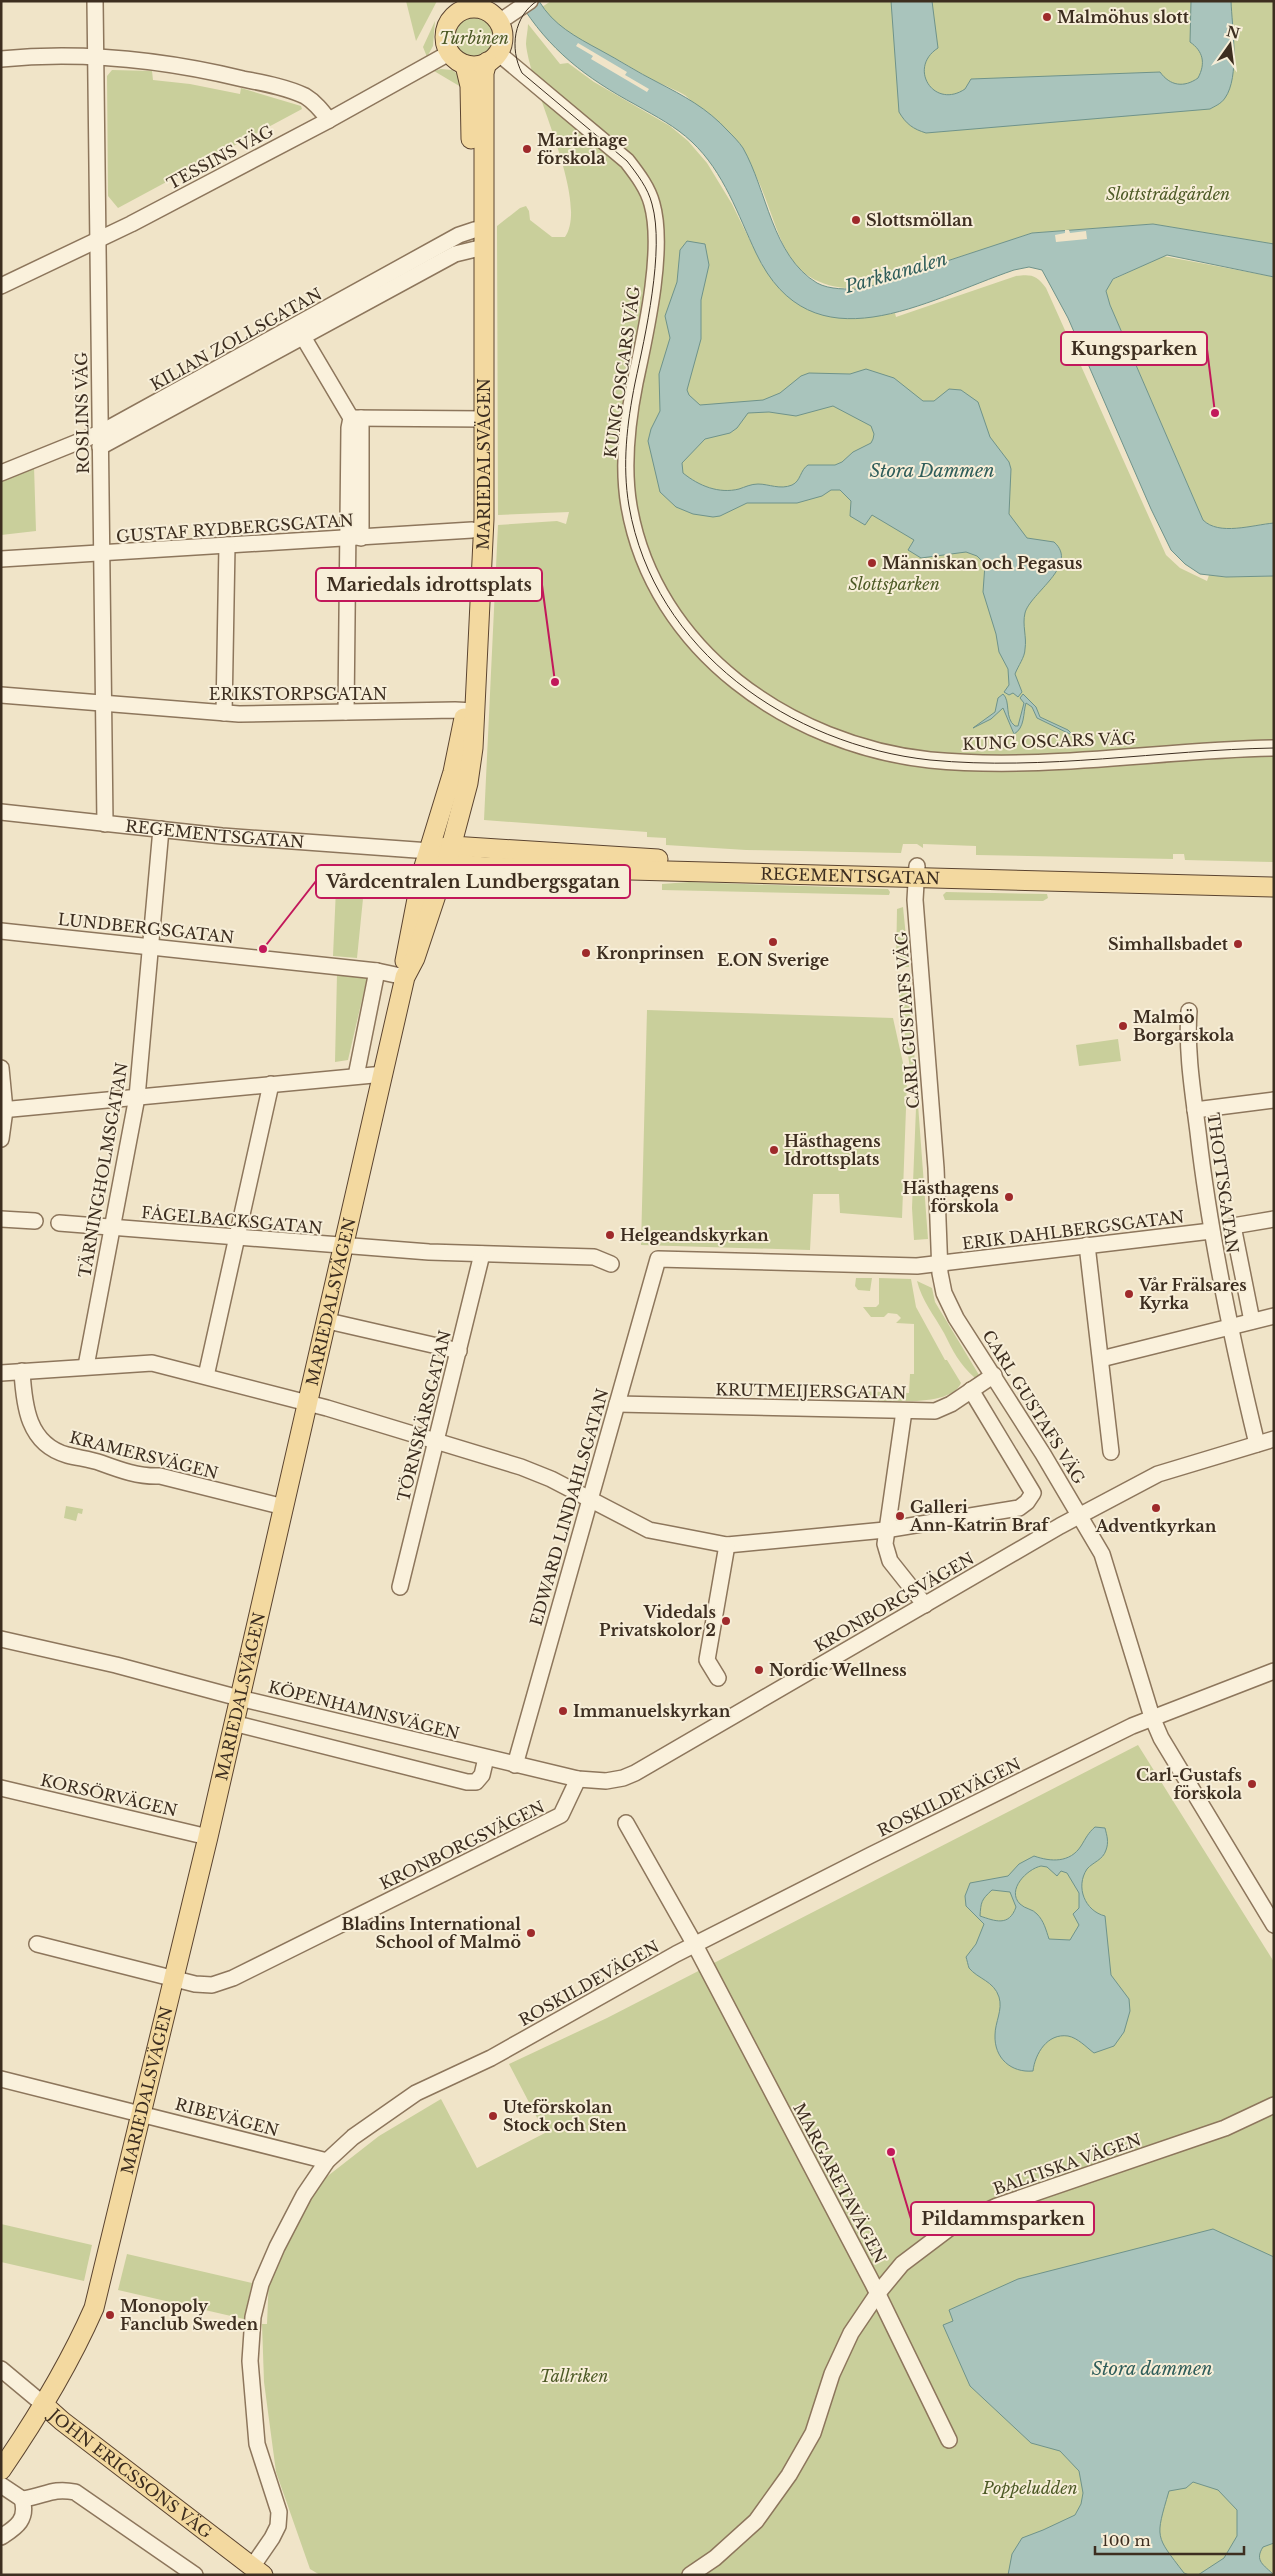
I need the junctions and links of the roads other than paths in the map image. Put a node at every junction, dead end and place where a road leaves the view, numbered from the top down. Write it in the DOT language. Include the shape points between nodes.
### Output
graph roads {
  1 [pos="95,1"];
  2 [pos="526,4"];
  3 [pos="462,5"];
  4 [pos="499,22"];
  5 [pos="450,52"];
  6 [pos="96,57"];
  7 [pos="492,58"];
  8 [pos="1,59"];
  9 [pos="465,65"];
  10 [pos="329,120"];
  11 [pos="98,239"];
  12 [pos="479,239"];
  13 [pos="1,286"];
  14 [pos="300,332"];
  15 [pos="356,418"];
  16 [pos="479,419"];
  17 [pos="100,440"];
  18 [pos="1,473"];
  19 [pos="472,530"];
  20 [pos="354,539"];
  21 [pos="227,545"];
  22 [pos="101,554"];
  23 [pos="1,558"];
  24 [pos="1,695"];
  25 [pos="103,703"];
  26 [pos="470,711"];
  27 [pos="346,712"];
  28 [pos="224,714"];
  29 [pos="1274,748"];
  30 [pos="1,812"];
  31 [pos="105,824"];
  32 [pos="161,829"];
  33 [pos="430,851"];
  34 [pos="450,854"];
  35 [pos="917,872"];
  36 [pos="1274,875"];
  37 [pos="1274,887"];
  38 [pos="1,930"];
  39 [pos="149,946"];
  40 [pos="377,971"];
  41 [pos="405,977"];
  42 [pos="1189,1012"];
  43 [pos="1,1068"];
  44 [pos="384,1074"];
  45 [pos="356,1076"];
  46 [pos="271,1084"];
  47 [pos="137,1098"];
  48 [pos="1274,1100"];
  49 [pos="3,1110"];
  50 [pos="1195,1110"];
  51 [pos="1,1139"];
  52 [pos="1,1218"];
  53 [pos="1274,1219"];
  54 [pos="35,1221"];
  55 [pos="59,1223"];
  56 [pos="113,1228"];
  57 [pos="1210,1231"];
  58 [pos="236,1238"];
  59 [pos="1087,1245"];
  60 [pos="344,1246"];
  61 [pos="482,1254"];
  62 [pos="940,1263"];
  63 [pos="611,1264"];
  64 [pos="1274,1316"];
  65 [pos="328,1321"];
  66 [pos="1252,1321"];
  67 [pos="1229,1329"];
  68 [pos="459,1351"];
  69 [pos="1101,1359"];
  70 [pos="86,1366"];
  71 [pos="22,1371"];
  72 [pos="1,1373"];
  73 [pos="994,1375"];
  74 [pos="206,1376"];
  75 [pos="971,1390"];
  76 [pos="309,1403"];
  77 [pos="617,1404"];
  78 [pos="904,1411"];
  79 [pos="1274,1440"];
  80 [pos="436,1441"];
  81 [pos="1257,1444"];
  82 [pos="1112,1452"];
  83 [pos="588,1500"];
  84 [pos="284,1507"];
  85 [pos="1081,1516"];
  86 [pos="885,1530"];
  87 [pos="727,1545"];
  88 [pos="400,1588"];
  89 [pos="924,1606"];
  90 [pos="1,1639"];
  91 [pos="1274,1671"];
  92 [pos="718,1678"];
  93 [pos="239,1698"];
  94 [pos="1152,1717"];
  95 [pos="233,1722"];
  96 [pos="486,1758"];
  97 [pos="515,1764"];
  98 [pos="578,1779"];
  99 [pos="1,1788"];
  100 [pos="626,1823"];
  101 [pos="208,1837"];
  102 [pos="1274,1925"];
  103 [pos="37,1944"];
  104 [pos="695,1945"];
  105 [pos="174,1978"];
  106 [pos="1,2078"];
  107 [pos="1274,2105"];
  108 [pos="141,2112"];
  109 [pos="327,2161"];
  110 [pos="878,2293"];
  111 [pos="1,2369"];
  112 [pos="44,2404"];
  113 [pos="949,2440"];
  114 [pos="1,2470"];
  115 [pos="1,2484"];
  116 [pos="22,2499"];
  117 [pos="1,2538"];
  118 [pos="257,2571"];
  119 [pos="195,2575"];
  120 [pos="690,2575"];
  1 -- 6 [label="street, ROSLINS VÄG"];
  2 -- 4 [label="street"];
  3 -- 4 [label="main road" via="488,11"];
  3 -- 5 [label="main road" via="446,29 446,44"];
  4 -- 7 [label="main road, MARIEDALSVÄGEN" via="503,32"];
  5 -- 9 [label="main road"];
  5 -- 10 [label="street, TESSINS VÄG"];
  6 -- 8 [label="street"];
  6 -- 10 [label="street" via="184,67 272,85 305,97 317,105"];
  6 -- 11 [label="street, ROSLINS VÄG"];
  7 -- 9 [label="main road" via="473,66"];
  7 -- 12 [label="main road, MARIEDALSVÄGEN" via="484,74"];
  7 -- 29 [label="street, KUNG OSCARS VÄG" via="626,161 638,174 652,204 655,233 651,299 628,425 628,496 640,548 659,591 687,634 720,668 769,704 812,729 850,744 913,758 1017,762"];
  9 -- 12 [label="main road, MARIEDALSVÄGEN" via="470,86"];
  10 -- 11 [label="street, TESSINS VÄG"];
  11 -- 13 [label="street, TESSINS VÄG"];
  11 -- 17 [label="street, ROSLINS VÄG"];
  12 -- 14 [label="street, KILIAN ZOLLSGATAN" via="459,235"];
  12 -- 16 [label="main road, MARIEDALSVÄGEN"];
  14 -- 15 [label="street"];
  14 -- 17 [label="street, KILIAN ZOLLSGATAN"];
  15 -- 16 [label="street"];
  15 -- 20 [label="street" via="349,428"];
  16 -- 19 [label="main road, MARIEDALSVÄGEN"];
  16 -- 26 [label="main road, MARIEDALSVÄGEN" via="484,538"];
  17 -- 18 [label="street, KILIAN ZOLLSGATAN"];
  17 -- 22 [label="street, ROSLINS VÄG"];
  19 -- 20 [label="street, GUSTAF RYDBERGSGATAN"];
  19 -- 26 [label="main road, MARIEDALSVÄGEN"];
  20 -- 21 [label="street, GUSTAF RYDBERGSGATAN"];
  20 -- 27 [label="street"];
  21 -- 22 [label="street, GUSTAF RYDBERGSGATAN"];
  21 -- 28 [label="street"];
  22 -- 23 [label="street, GUSTAF RYDBERGSGATAN"];
  22 -- 25 [label="street, ROSLINS VÄG"];
  24 -- 25 [label="street, ERIKSTORPSGATAN"];
  25 -- 28 [label="street, ERIKSTORPSGATAN"];
  25 -- 31 [label="street, ROSLINS VÄG"];
  26 -- 27 [label="street, ERIKSTORPSGATAN"];
  26 -- 33 [label="main road, MARIEDALSVÄGEN"];
  26 -- 34 [label="main road, MARIEDALSVÄGEN" via="471,766"];
  27 -- 28 [label="street, ERIKSTORPSGATAN"];
  30 -- 31 [label="street, REGEMENTSGATAN"];
  31 -- 32 [label="street, REGEMENTSGATAN"];
  32 -- 33 [label="street, REGEMENTSGATAN"];
  32 -- 39 [label="street, TÄRNINGHOLMSGATAN"];
  33 -- 34 [label="main road, REGEMENTSGATAN"];
  33 -- 41 [label="main road, MARIEDALSVÄGEN" via="404,955"];
  34 -- 35 [label="main road, REGEMENTSGATAN" via="554,868"];
  34 -- 41 [label="main road, MARIEDALSVÄGEN" via="415,958"];
  35 -- 36 [label="main road, REGEMENTSGATAN"];
  35 -- 37 [label="main road, REGEMENTSGATAN"];
  35 -- 62 [label="street, CARL GUSTAFS VÄG" via="915,900 936,1168"];
  38 -- 39 [label="street, LUNDBERGSGATAN"];
  39 -- 40 [label="street, LUNDBERGSGATAN"];
  39 -- 47 [label="street, TÄRNINGHOLMSGATAN"];
  40 -- 41 [label="street, LUNDBERGSGATAN"];
  40 -- 45 [label="street"];
  41 -- 44 [label="main road, MARIEDALSVÄGEN"];
  42 -- 50 [label="street, THOTTSGATAN"];
  43 -- 49 [label="street"];
  44 -- 45 [label="street"];
  44 -- 60 [label="main road, MARIEDALSVÄGEN"];
  45 -- 46 [label="street"];
  46 -- 47 [label="street"];
  46 -- 58 [label="street"];
  47 -- 49 [label="street"];
  47 -- 56 [label="street, TÄRNINGHOLMSGATAN"];
  48 -- 50 [label="street"];
  49 -- 51 [label="street"];
  50 -- 57 [label="street, THOTTSGATAN"];
  52 -- 54 [label="street"];
  53 -- 66 [label="street, THOTTSGATAN" via="1234,1226"];
  55 -- 56 [label="street, FÅGELBACKSGATAN"];
  56 -- 58 [label="street, FÅGELBACKSGATAN"];
  56 -- 70 [label="street, TÄRNINGHOLMSGATAN"];
  57 -- 59 [label="street, ERIK DAHLBERGSGATAN"];
  57 -- 67 [label="street, THOTTSGATAN"];
  58 -- 60 [label="street, FÅGELBACKSGATAN"];
  58 -- 74 [label="street"];
  59 -- 62 [label="street, ERIK DAHLBERGSGATAN"];
  59 -- 69 [label="street"];
  60 -- 61 [label="street, FÅGELBACKSGATAN"];
  60 -- 65 [label="main road, MARIEDALSVÄGEN"];
  61 -- 63 [label="street, FÅGELBACKSGATAN" via="594,1257"];
  61 -- 68 [label="street, TÖRNSKÄRSGATAN"];
  62 -- 73 [label="street, CARL GUSTAFS VÄG" via="941,1285 946,1299"];
  62 -- 77 [label="street, EDWARD LINDAHLSGATAN" via="904,1266 658,1259"];
  64 -- 66 [label="street"];
  65 -- 68 [label="street"];
  65 -- 76 [label="main road, MARIEDALSVÄGEN"];
  66 -- 67 [label="street"];
  67 -- 69 [label="street"];
  67 -- 81 [label="street, THOTTSGATAN"];
  68 -- 80 [label="street, TÖRNSKÄRSGATAN"];
  69 -- 82 [label="street"];
  70 -- 71 [label="street"];
  70 -- 74 [label="street" via="152,1363"];
  71 -- 72 [label="street"];
  71 -- 84 [label="street, KRAMERSVÄGEN" via="26,1412 31,1426 46,1445 55,1450 111,1468 160,1476"];
  73 -- 75 [label="street, KRUTMEIJERSGATAN"];
  73 -- 85 [label="street, CARL GUSTAFS VÄG"];
  74 -- 76 [label="street"];
  75 -- 78 [label="street, KRUTMEIJERSGATAN" via="935,1411"];
  75 -- 86 [label="street" via="1032,1492 1027,1502 1019,1508"];
  76 -- 80 [label="street"];
  76 -- 84 [label="main road, MARIEDALSVÄGEN"];
  77 -- 78 [label="street, KRUTMEIJERSGATAN"];
  77 -- 83 [label="street, EDWARD LINDAHLSGATAN"];
  78 -- 86 [label="street"];
  79 -- 81 [label="street, KRONBORGSVÄGEN"];
  80 -- 83 [label="street" via="538,1472"];
  80 -- 88 [label="street, TÖRNSKÄRSGATAN"];
  81 -- 85 [label="street, KRONBORGSVÄGEN" via="1158,1474"];
  83 -- 87 [label="street" via="649,1530"];
  83 -- 97 [label="street, EDWARD LINDAHLSGATAN"];
  84 -- 93 [label="main road, MARIEDALSVÄGEN"];
  85 -- 89 [label="street, KRONBORGSVÄGEN"];
  85 -- 94 [label="street, CARL GUSTAFS VÄG" via="1102,1554"];
  86 -- 87 [label="street"];
  86 -- 89 [label="street" via="890,1562"];
  87 -- 92 [label="street" via="707,1660"];
  89 -- 98 [label="street, KRONBORGSVÄGEN" via="635,1773 606,1780"];
  90 -- 93 [label="street, KÖPENHAMNSVÄGEN"];
  91 -- 94 [label="street, ROSKILDEVÄGEN"];
  93 -- 95 [label="main road, MARIEDALSVÄGEN"];
  93 -- 96 [label="street, KÖPENHAMNSVÄGEN"];
  94 -- 102 [label="street, CARL GUSTAFS VÄG" via="1161,1738"];
  94 -- 104 [label="street, ROSKILDEVÄGEN"];
  95 -- 96 [label="street" via="467,1782 476,1782 482,1775"];
  95 -- 101 [label="main road, MARIEDALSVÄGEN"];
  96 -- 97 [label="street, KÖPENHAMNSVÄGEN"];
  97 -- 98 [label="street, KÖPENHAMNSVÄGEN"];
  98 -- 105 [label="street, KRONBORGSVÄGEN" via="561,1815 247,1972 212,1985"];
  99 -- 101 [label="street, KORSÖRVÄGEN"];
  100 -- 104 [label="street, MARGARETAVÄGEN"];
  101 -- 105 [label="main road, MARIEDALSVÄGEN"];
  103 -- 105 [label="street, KRONBORGSVÄGEN"];
  104 -- 109 [label="street, ROSKILDEVÄGEN" via="491,2058 415,2094 378,2118"];
  104 -- 110 [label="street, MARGARETAVÄGEN"];
  105 -- 108 [label="main road, MARIEDALSVÄGEN"];
  106 -- 108 [label="street, RIBEVÄGEN"];
  107 -- 110 [label="street, BALTISKA VÄGEN" via="1225,2128 997,2206 951,2227 902,2264"];
  108 -- 109 [label="street, RIBEVÄGEN"];
  108 -- 112 [label="main road, MARIEDALSVÄGEN" via="94,2308"];
  109 -- 118 [label="street, ROSKILDEVÄGEN" via="304,2195 277,2247 261,2284 253,2317 250,2361 257,2444 279,2512 278,2526"];
  110 -- 113 [label="street, MARGARETAVÄGEN"];
  110 -- 120 [label="street, BALTISKA VÄGEN" via="851,2332 832,2374 813,2433 789,2475 756,2521 715,2558"];
  111 -- 112 [label="street, JOHN ERICSSONS VÄG"];
  112 -- 114 [label="main road, MARIEDALSVÄGEN"];
  112 -- 118 [label="main road, JOHN ERICSSONS VÄG"];
  115 -- 116 [label="street"];
  116 -- 117 [label="street" via="24,2516"];
  116 -- 119 [label="street" via="56,2489 75,2492"];
}
